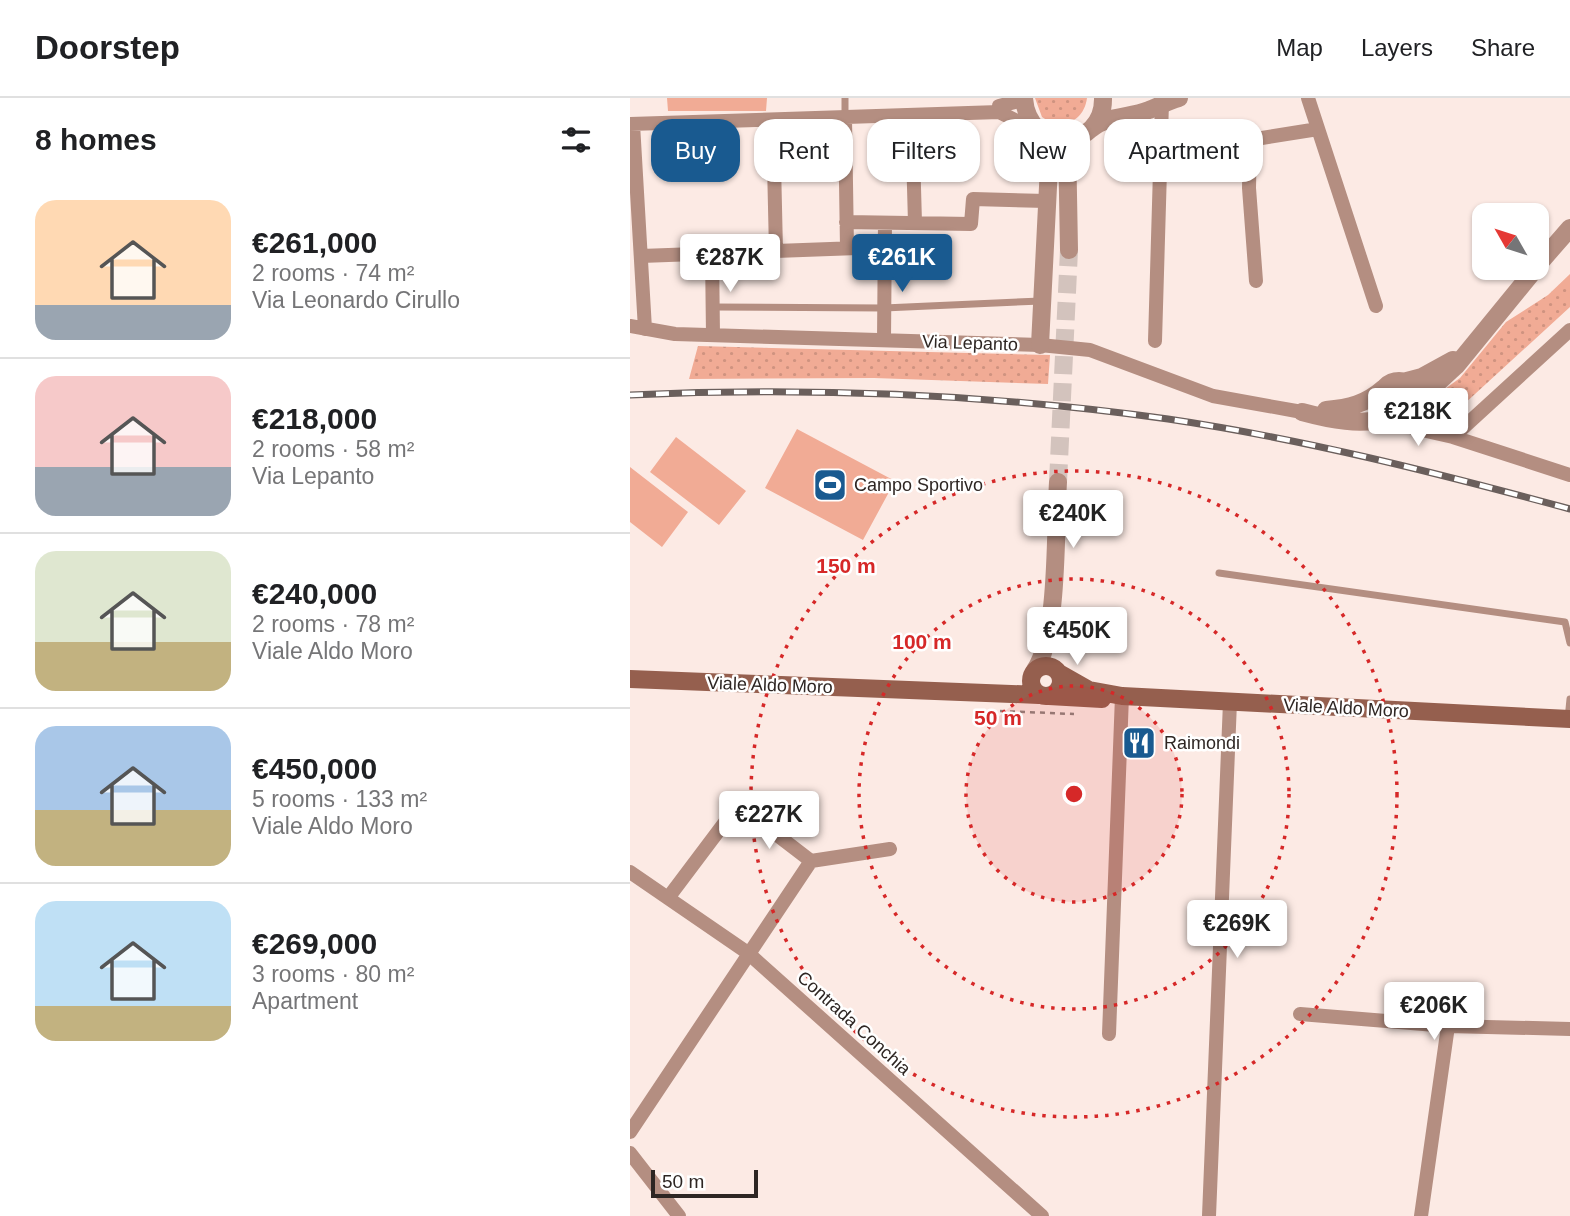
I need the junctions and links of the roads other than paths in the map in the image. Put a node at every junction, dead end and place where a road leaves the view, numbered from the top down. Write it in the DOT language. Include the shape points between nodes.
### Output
graph roads {
  1 [pos="845,98"];
  2 [pos="1103,98"];
  3 [pos="1308,98"];
  4 [pos="1023,99"];
  5 [pos="1165,99"];
  6 [pos="999,113"];
  7 [pos="912,116"];
  8 [pos="845,118"];
  9 [pos="809,119"];
  10 [pos="1013,119"];
  11 [pos="1031,119"];
  12 [pos="1163,119"];
  13 [pos="754,121"];
  14 [pos="631,124"];
  15 [pos="1090,128"];
  16 [pos="1090,129"];
  17 [pos="1318,130"];
  18 [pos="1263,138"];
  19 [pos="774,182"];
  20 [pos="1047,182"];
  21 [pos="1061,182"];
  22 [pos="1159,182"];
  23 [pos="1250,182"];
  24 [pos="1046,201"];
  25 [pos="846,222"];
  26 [pos="886,223"];
  27 [pos="915,223"];
  28 [pos="1570,228"];
  29 [pos="885,247"];
  30 [pos="847,248"];
  31 [pos="1069,250"];
  32 [pos="776,251"];
  33 [pos="1549,252"];
  34 [pos="712,253"];
  35 [pos="641,256"];
  36 [pos="1525,280"];
  37 [pos="1255,281"];
  38 [pos="1042,301"];
  39 [pos="1376,306"];
  40 [pos="713,307"];
  41 [pos="884,308"];
  42 [pos="637,327"];
  43 [pos="1570,330"];
  44 [pos="713,335"];
  45 [pos="884,340"];
  46 [pos="1155,341"];
  47 [pos="1040,345"];
  48 [pos="1465,353"];
  49 [pos="1403,382"];
  50 [pos="1384,388"];
  51 [pos="1418,404"];
  52 [pos="1302,412"];
  53 [pos="1392,419"];
  54 [pos="1453,437"];
  55 [pos="1570,475"];
  56 [pos="1058,482"];
  57 [pos="1219,573"];
  58 [pos="1050,616"];
  59 [pos="1570,643"];
  60 [pos="1034,672"];
  61 [pos="1057,672"];
  62 [pos="630,679"];
  63 [pos="694,682"];
  64 [pos="630,692"];
  65 [pos="973,692"];
  66 [pos="1044,695"];
  67 [pos="1122,696"];
  68 [pos="1570,699"];
  69 [pos="1230,702"];
  70 [pos="1569,719"];
  71 [pos="890,849"];
  72 [pos="811,861"];
  73 [pos="630,872"];
  74 [pos="668,898"];
  75 [pos="748,953"];
  76 [pos="1300,1014"];
  77 [pos="1448,1026"];
  78 [pos="1570,1029"];
  79 [pos="1109,1034"];
  80 [pos="630,1132"];
  81 [pos="630,1153"];
  82 [pos="679,1216"];
  83 [pos="1042,1216"];
  84 [pos="1209,1216"];
  85 [pos="1421,1216"];
  1 -- 8 [label="lane"];
  2 -- 15 [label="street" via="1100,117"];
  3 -- 17 [label="street"];
  4 -- 6 [label="street" via="999,106"];
  4 -- 11 [label="street"];
  5 -- 12 [label="street"];
  5 -- 16 [label="street" via="1149,110 1098,122"];
  6 -- 7 [label="street"];
  6 -- 10 [label="street"];
  7 -- 8 [label="street"];
  7 -- 27 [label="street"];
  8 -- 9 [label="street"];
  8 -- 25 [label="street"];
  13 -- 14 [label="street"];
  14 -- 35 [label="street"];
  17 -- 18 [label="street"];
  17 -- 39 [label="street"];
  19 -- 32 [label="street"];
  20 -- 24 [label="street"];
  21 -- 31 [label="street"];
  22 -- 46 [label="street"];
  23 -- 37 [label="street"];
  24 -- 27 [label="street" via="973,200 971,224"];
  24 -- 38 [label="street"];
  25 -- 26 [label="street"];
  25 -- 30 [label="street"];
  26 -- 27 [label="street"];
  26 -- 29 [label="street"];
  28 -- 33 [label="street"];
  29 -- 30 [label="street"];
  29 -- 41 [label="street"];
  30 -- 32 [label="street"];
  32 -- 34 [label="street"];
  34 -- 35 [label="street"];
  34 -- 40 [label="street"];
  35 -- 42 [label="street"];
  36 -- 48 [label="street"];
  38 -- 41 [label="lane"];
  38 -- 47 [label="street"];
  40 -- 41 [label="lane"];
  40 -- 44 [label="street"];
  41 -- 45 [label="street"];
  42 -- 44 [label="street, Via Lepanto"];
  43 -- 54 [label="street"];
  44 -- 45 [label="street, Via Lepanto"];
  45 -- 47 [label="street, Via Lepanto"];
  47 -- 52 [label="street, Via Lepanto" via="1090,350 1213,396"];
  48 -- 49 [label="street" via="1437,371"];
  48 -- 51 [label="street"];
  49 -- 50 [label="street"];
  49 -- 51 [label="street" via="1415,390"];
  50 -- 52 [label="street" via="1351,408"];
  50 -- 53 [label="street" via="1381,407"];
  51 -- 53 [label="street" via="1408,417"];
  51 -- 54 [label="street" via="1422,416"];
  52 -- 53 [label="street" via="1377,422"];
  53 -- 54 [label="street"];
  54 -- 55 [label="street"];
  56 -- 58 [label="street"];
  57 -- 59 [label="lane" via="1565,622"];
  58 -- 60 [label="street" via="1045,650"];
  58 -- 61 [label="street"];
  60 -- 61 [label="main road" via="1048,666"];
  60 -- 65 [label="main road, Viale Aldo Moro" via="1003,687"];
  60 -- 66 [label="main road" via="1032,688"];
  61 -- 66 [label="main road" via="1060,687"];
  61 -- 67 [label="main road, Viale Aldo Moro" via="1089,690"];
  62 -- 63 [label="main road, Viale Aldo Moro"];
  63 -- 64 [label="main road, Viale Aldo Moro"];
  63 -- 65 [label="main road, Viale Aldo Moro"];
  65 -- 66 [label="main road, Viale Aldo Moro"];
  66 -- 67 [label="main road, Viale Aldo Moro"];
  67 -- 69 [label="main road, Viale Aldo Moro"];
  67 -- 79 [label="street"];
  68 -- 70 [label="lane"];
  69 -- 70 [label="main road, Viale Aldo Moro"];
  69 -- 84 [label="street"];
  71 -- 72 [label="street"];
  72 -- 74 [label="street" via="738,806"];
  72 -- 75 [label="street"];
  73 -- 74 [label="street, Contrada Conchia"];
  74 -- 75 [label="street, Contrada Conchia"];
  75 -- 80 [label="street"];
  75 -- 83 [label="street, Contrada Conchia"];
  76 -- 77 [label="street"];
  77 -- 78 [label="street"];
  77 -- 85 [label="street"];
  81 -- 82 [label="street"];
}
